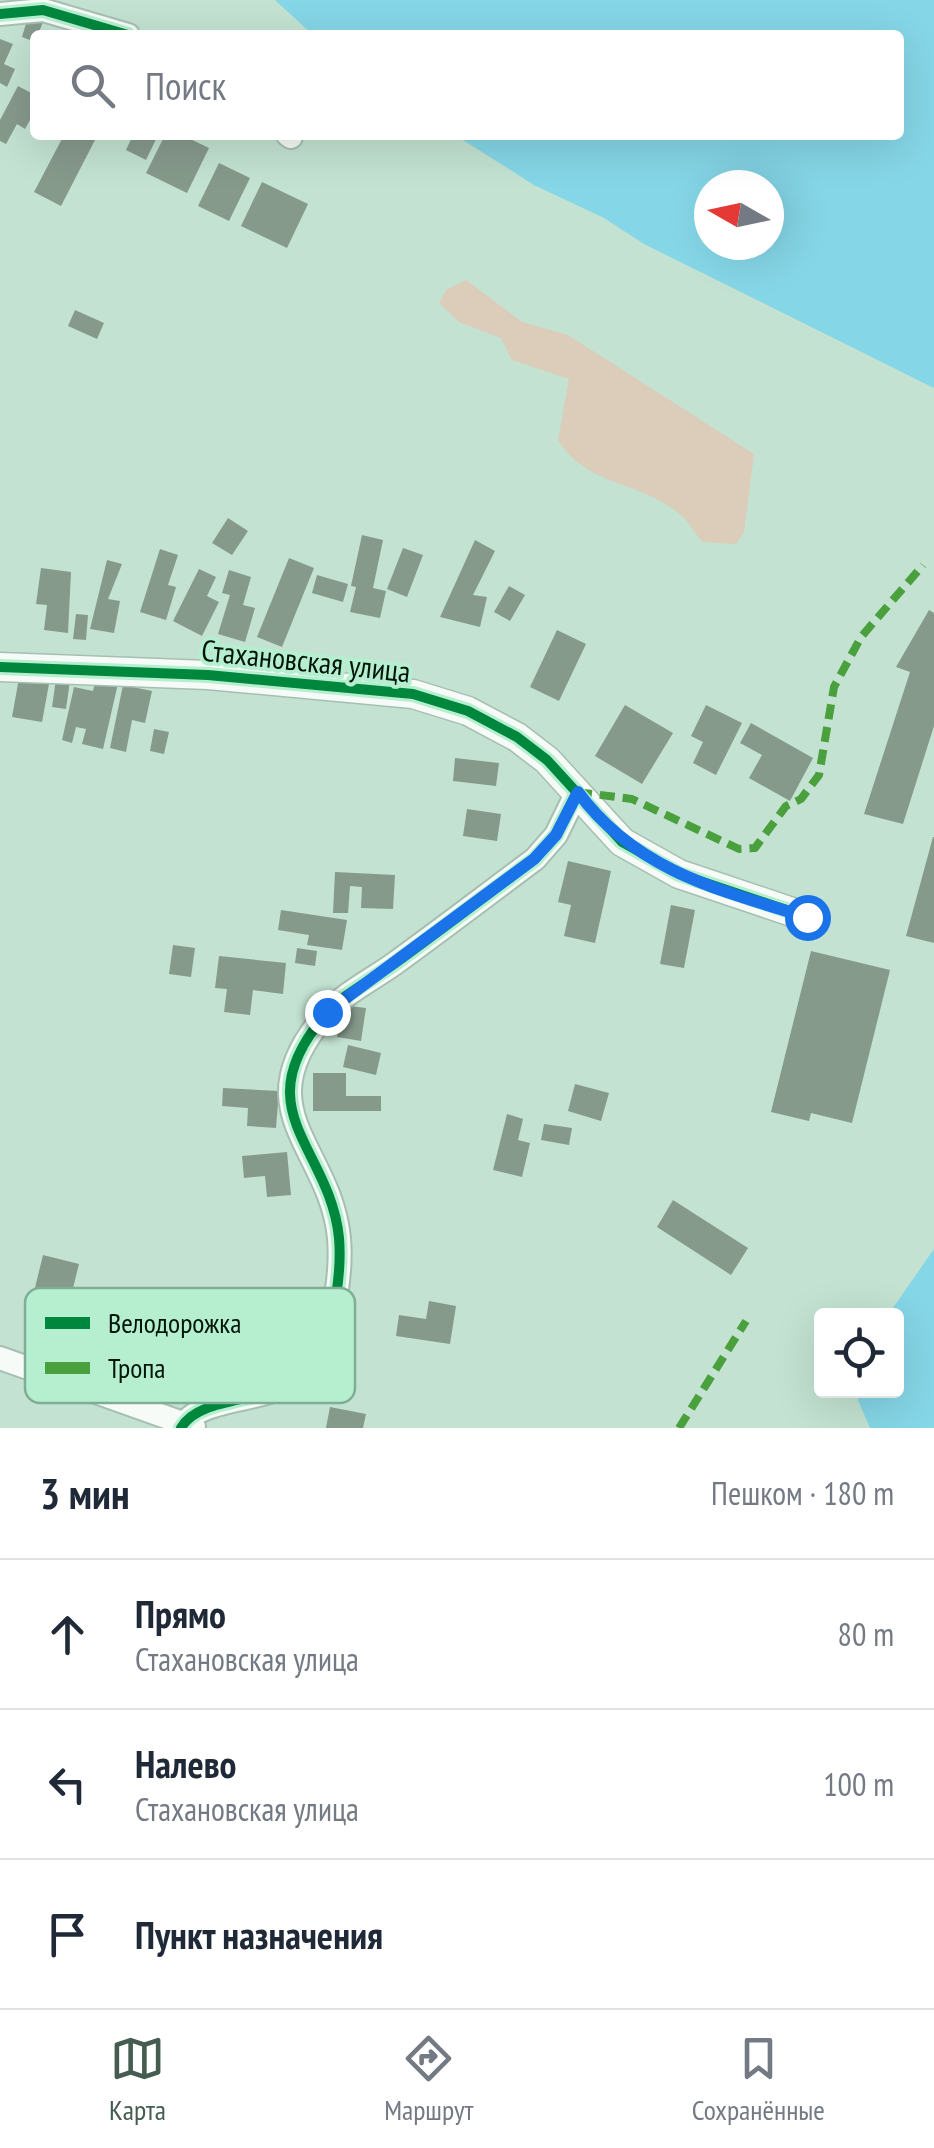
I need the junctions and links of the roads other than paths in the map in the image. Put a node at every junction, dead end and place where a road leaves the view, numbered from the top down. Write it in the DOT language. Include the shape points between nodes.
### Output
graph roads {
  1 [pos="0,14"];
  2 [pos="111,30"];
  3 [pos="0,667"];
  4 [pos="578,792"];
  5 [pos="807,917"];
  6 [pos="337,1288"];
  7 [pos="0,1358"];
  8 [pos="25,1367"];
  9 [pos="124,1403"];
  10 [pos="244,1403"];
  11 [pos="187,1426"];
  1 -- 2 [label="street" via="43,10"];
  3 -- 4 [label="street, Стахановская улица" via="208,675 414,694 468,711 518,738"];
  4 -- 5 [label="street, Стахановская улица" via="622,842 679,874"];
  4 -- 6 [label="street" via="556,835 534,859 327,1012 293,1064 290,1112 330,1201 339,1238"];
  7 -- 8 [label="street"];
  9 -- 11 [label="street"];
  10 -- 11 [label="street"];
}
